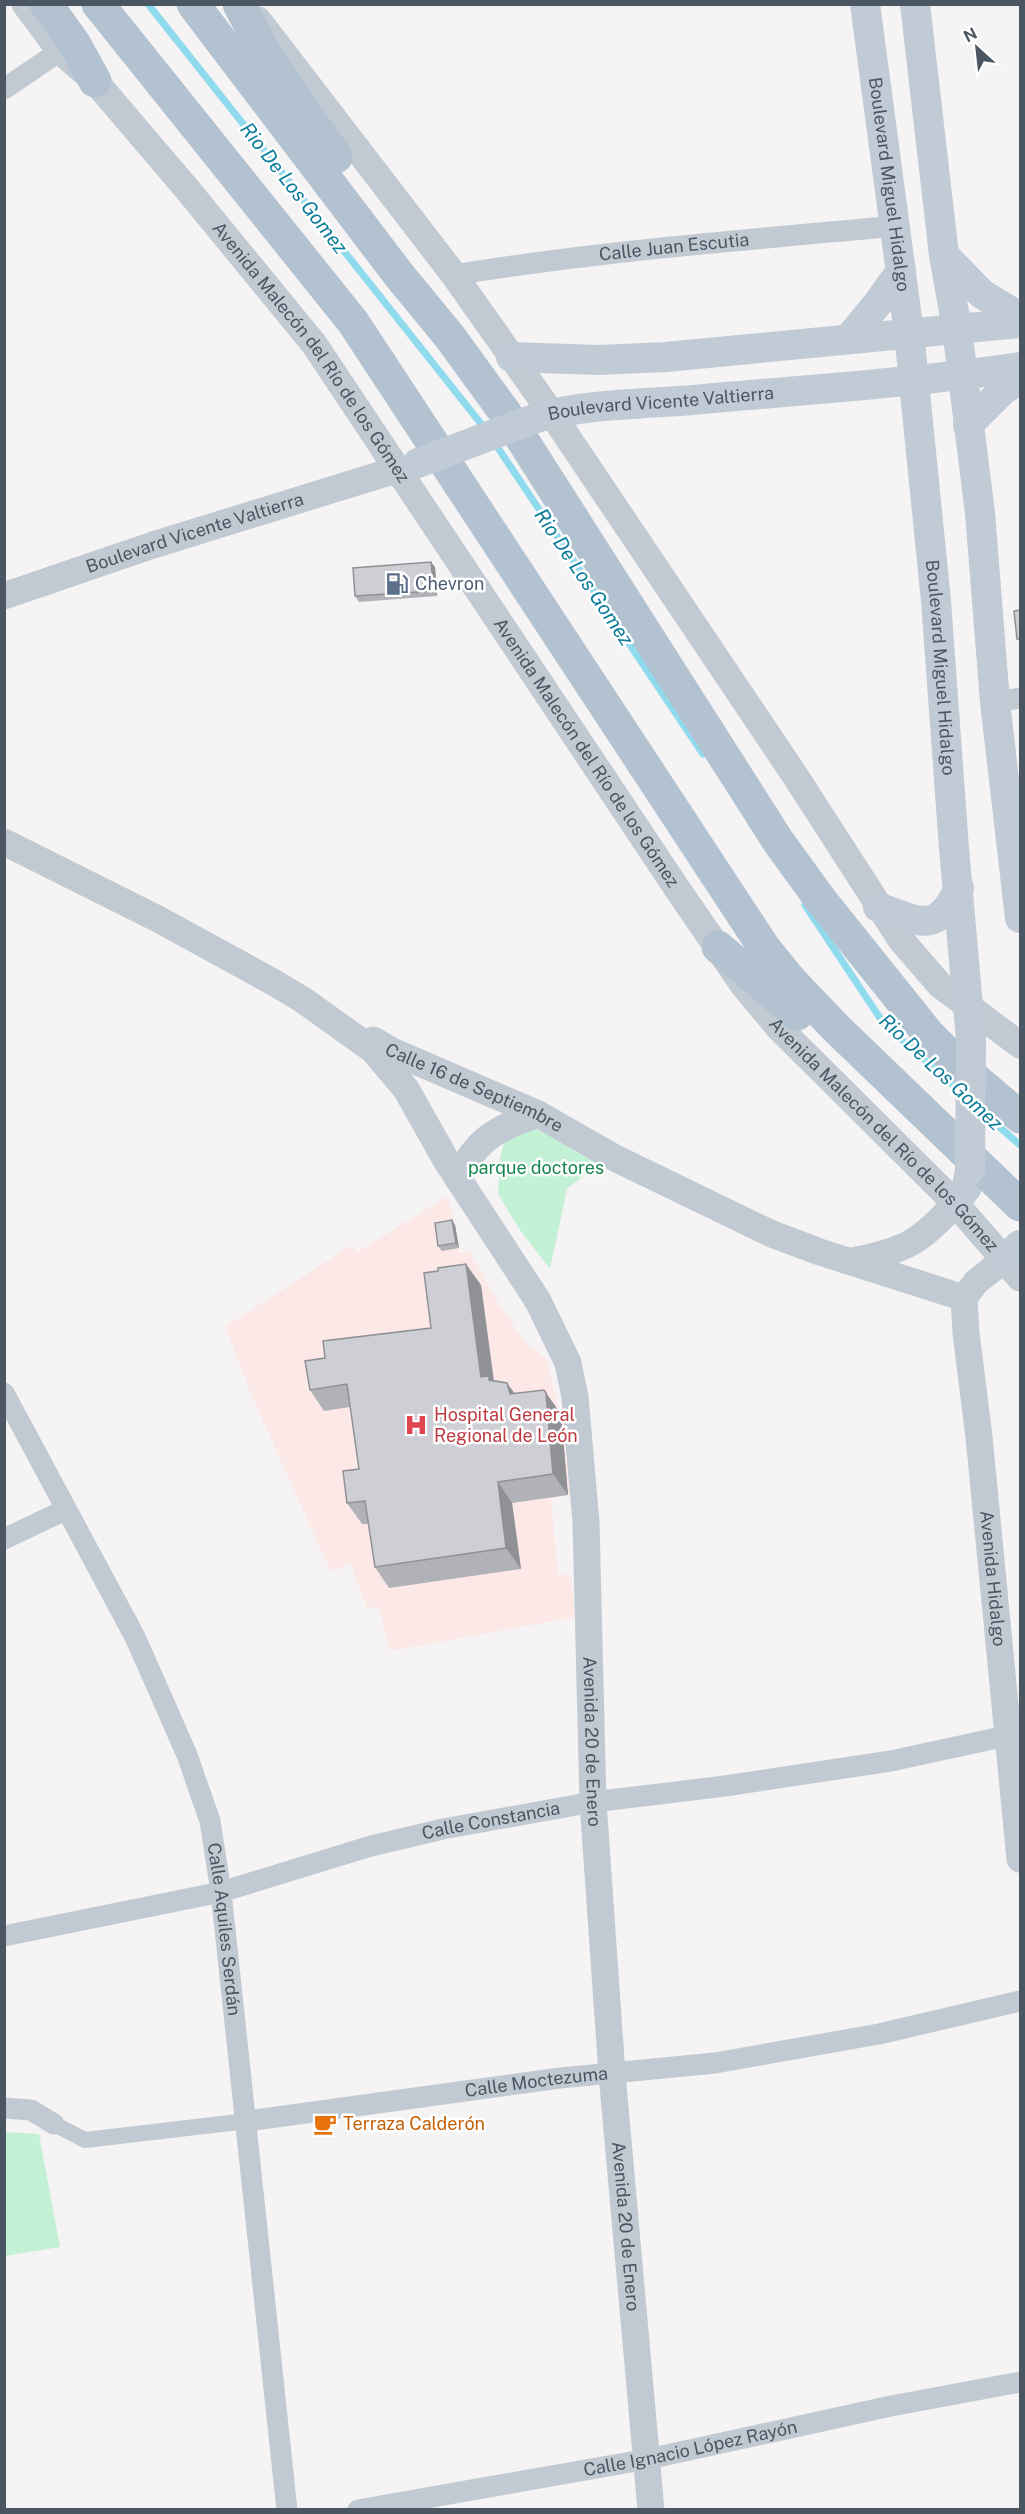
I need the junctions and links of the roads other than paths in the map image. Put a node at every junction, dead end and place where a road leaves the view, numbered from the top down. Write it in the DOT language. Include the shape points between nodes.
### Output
graph roads {
  1 [pos="25,4"];
  2 [pos="46,4"];
  3 [pos="72,4"];
  4 [pos="98,4"];
  5 [pos="193,4"];
  6 [pos="239,4"];
  7 [pos="246,4"];
  8 [pos="865,4"];
  9 [pos="915,4"];
  10 [pos="60,51"];
  11 [pos="95,81"];
  12 [pos="4,89"];
  13 [pos="274,223"];
  14 [pos="896,226"];
  15 [pos="944,255"];
  16 [pos="901,271"];
  17 [pos="399,275"];
  18 [pos="454,275"];
  19 [pos="1020,317"];
  20 [pos="1020,323"];
  21 [pos="957,329"];
  22 [pos="909,333"];
  23 [pos="850,338"];
  24 [pos="511,357"];
  25 [pos="599,360"];
  26 [pos="1020,367"];
  27 [pos="962,374"];
  28 [pos="1020,378"];
  29 [pos="914,379"];
  30 [pos="600,408"];
  31 [pos="546,416"];
  32 [pos="968,425"];
  33 [pos="408,466"];
  34 [pos="4,596"];
  35 [pos="1008,700"];
  36 [pos="4,842"];
  37 [pos="959,888"];
  38 [pos="878,907"];
  39 [pos="1020,918"];
  40 [pos="718,947"];
  41 [pos="970,1008"];
  42 [pos="357,1038"];
  43 [pos="1020,1044"];
  44 [pos="538,1114"];
  45 [pos="1020,1117"];
  46 [pos="967,1160"];
  47 [pos="458,1179"];
  48 [pos="955,1203"];
  49 [pos="1020,1205"];
  50 [pos="850,1261"];
  51 [pos="1015,1261"];
  52 [pos="964,1298"];
  53 [pos="4,1393"];
  54 [pos="65,1510"];
  55 [pos="4,1539"];
  56 [pos="1015,1735"];
  57 [pos="593,1802"];
  58 [pos="1020,1859"];
  59 [pos="221,1892"];
  60 [pos="4,1936"];
  61 [pos="1020,2001"];
  62 [pos="612,2074"];
  63 [pos="4,2108"];
  64 [pos="247,2121"];
  65 [pos="54,2124"];
  66 [pos="1020,2382"];
  67 [pos="648,2459"];
  68 [pos="287,2510"];
  69 [pos="358,2510"];
  70 [pos="651,2510"];
  1 -- 10 [label="street, Avenida Malecón del Río de los Gómez"];
  2 -- 11 [label="main road"];
  3 -- 13 [label="main road" via="228,190"];
  4 -- 13 [label="main road"];
  5 -- 17 [label="main road"];
  6 -- 17 [label="main road" via="268,59 373,218"];
  7 -- 18 [label="street"];
  8 -- 14 [label="main road, Boulevard Miguel Hidalgo"];
  9 -- 15 [label="main road"];
  10 -- 11 [label="street, Avenida Malecón del Río de los Gómez"];
  10 -- 12 [label="street"];
  11 -- 33 [label="street, Avenida Malecón del Río de los Gómez" via="244,256"];
  13 -- 46 [label="main road" via="353,322 765,950"];
  14 -- 16 [label="main road, Boulevard Miguel Hidalgo"];
  14 -- 18 [label="street, Calle Juan Escutia" via="674,246"];
  15 -- 19 [label="main road" via="982,294"];
  15 -- 21 [label="main road"];
  16 -- 22 [label="main road, Boulevard Miguel Hidalgo"];
  16 -- 23 [label="main road"];
  17 -- 45 [label="main road" via="506,414 778,840 820,898 929,1035"];
  18 -- 24 [label="street"];
  20 -- 21 [label="main road"];
  21 -- 22 [label="main road"];
  21 -- 27 [label="main road"];
  22 -- 23 [label="main road"];
  22 -- 29 [label="main road, Boulevard Miguel Hidalgo"];
  23 -- 25 [label="main road"];
  24 -- 25 [label="main road"];
  24 -- 31 [label="street"];
  25 -- 30 [label="main road" via="589,387"];
  26 -- 27 [label="main road, Boulevard Vicente Valtierra"];
  27 -- 29 [label="main road, Boulevard Vicente Valtierra"];
  27 -- 32 [label="main road"];
  28 -- 32 [label="main road"];
  29 -- 30 [label="main road, Boulevard Vicente Valtierra"];
  29 -- 37 [label="main road, Boulevard Miguel Hidalgo"];
  30 -- 31 [label="main road, Boulevard Vicente Valtierra"];
  31 -- 33 [label="main road, Boulevard Vicente Valtierra, bridge"];
  31 -- 38 [label="street" via="794,774"];
  32 -- 35 [label="main road"];
  33 -- 34 [label="street, Boulevard Vicente Valtierra"];
  33 -- 40 [label="street, Avenida Malecón del Río de los Gómez"];
  35 -- 39 [label="main road"];
  36 -- 42 [label="street, Calle 16 de Septiembre" via="228,957 303,1000"];
  37 -- 38 [label="main road" via="945,911 927,921"];
  37 -- 41 [label="main road, Boulevard Miguel Hidalgo"];
  38 -- 41 [label="street" via="940,985"];
  40 -- 46 [label="main road" via="795,1012 896,1107"];
  40 -- 48 [label="street, Avenida Malecón del Río de los Gómez" via="744,986 780,1028"];
  41 -- 43 [label="street"];
  41 -- 46 [label="main road, Boulevard Miguel Hidalgo, bridge"];
  42 -- 44 [label="street, Calle 16 de Septiembre" via="368,1037"];
  42 -- 47 [label="street, Avenida 20 de Enero" via="406,1089"];
  44 -- 47 [label="street" via="486,1138 472,1153"];
  44 -- 50 [label="street, Calle 16 de Septiembre" via="615,1158 772,1234"];
  46 -- 48 [label="main road, Boulevard Miguel Hidalgo" via="967,1186"];
  46 -- 49 [label="main road"];
  47 -- 57 [label="street, Avenida 20 de Enero" via="538,1301 568,1363 575,1398 586,1522"];
  48 -- 50 [label="street, Boulevard Miguel Hidalgo" via="911,1244 894,1252"];
  48 -- 51 [label="street, Avenida Malecón del Río de los Gómez"];
  50 -- 52 [label="street, Calle 16 de Septiembre"];
  51 -- 52 [label="street" via="976,1282"];
  52 -- 56 [label="street, Avenida Hidalgo"];
  53 -- 54 [label="street, Calle Aquiles Serdán"];
  54 -- 55 [label="street"];
  54 -- 59 [label="street, Calle Aquiles Serdán" via="135,1637 187,1755 210,1821"];
  56 -- 57 [label="street, Calle Constancia" via="891,1761"];
  56 -- 58 [label="street, Avenida Hidalgo"];
  57 -- 59 [label="street, Calle Constancia" via="387,1842"];
  57 -- 62 [label="street, Avenida 20 de Enero"];
  59 -- 60 [label="street, Calle Constancia"];
  59 -- 64 [label="street, Calle Aquiles Serdán"];
  61 -- 62 [label="street, Calle Moctezuma" via="879,2034 715,2063"];
  62 -- 64 [label="street, Calle Moctezuma"];
  62 -- 67 [label="street, Avenida 20 de Enero"];
  63 -- 65 [label="street" via="31,2110"];
  64 -- 65 [label="street, Calle Moctezuma" via="85,2140"];
  64 -- 68 [label="street, Calle Aquiles Serdán"];
  66 -- 67 [label="street, Calle Ignacio López Rayón"];
  67 -- 69 [label="street, Calle Ignacio López Rayón"];
  67 -- 70 [label="street, Avenida 20 de Enero"];
}
